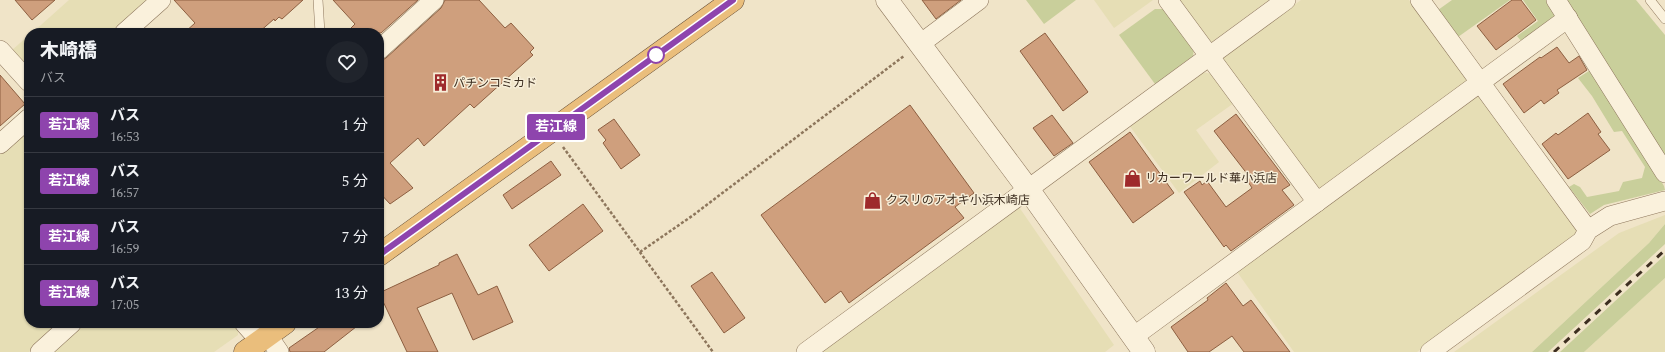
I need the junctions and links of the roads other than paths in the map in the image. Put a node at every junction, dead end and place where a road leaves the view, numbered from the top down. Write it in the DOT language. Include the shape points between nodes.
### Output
graph roads {
  1 [pos="161,0"];
  2 [pos="318,0"];
  3 [pos="434,0"];
  4 [pos="886,0"];
  5 [pos="979,0"];
  6 [pos="1168,0"];
  7 [pos="1286,0"];
  8 [pos="1420,0"];
  9 [pos="1556,0"];
  10 [pos="1650,0"];
  11 [pos="723,3"];
  12 [pos="1568,18"];
  13 [pos="1665,19"];
  14 [pos="130,28"];
  15 [pos="320,28"];
  16 [pos="920,44"];
  17 [pos="384,45"];
  18 [pos="0,50"];
  19 [pos="1208,57"];
  20 [pos="24,76"];
  21 [pos="1480,82"];
  22 [pos="24,122"];
  23 [pos="0,144"];
  24 [pos="1665,173"];
  25 [pos="1028,189"];
  26 [pos="1665,201"];
  27 [pos="1317,202"];
  28 [pos="1588,230"];
  29 [pos="384,251"];
  30 [pos="66,328"];
  31 [pos="248,328"];
  32 [pos="280,328"];
  33 [pos="1138,344"];
  34 [pos="263,345"];
  35 [pos="40,352"];
  36 [pos="806,352"];
  37 [pos="1430,352"];
  1 -- 14 [label="street"];
  2 -- 15 [label="lane"];
  3 -- 17 [label="street"];
  4 -- 16 [label="street"];
  5 -- 16 [label="street"];
  6 -- 19 [label="street"];
  7 -- 19 [label="street"];
  8 -- 21 [label="street"];
  9 -- 12 [label="street"];
  10 -- 13 [label="lane"];
  11 -- 29 [label="highway"];
  12 -- 21 [label="street"];
  12 -- 24 [label="street"];
  16 -- 25 [label="street"];
  18 -- 20 [label="street"];
  19 -- 25 [label="street"];
  19 -- 27 [label="street"];
  21 -- 27 [label="street"];
  21 -- 28 [label="street"];
  22 -- 23 [label="street"];
  25 -- 33 [label="street"];
  25 -- 36 [label="street"];
  26 -- 28 [label="street" via="1610,216"];
  27 -- 33 [label="street"];
  28 -- 37 [label="street" via="1582,241"];
  30 -- 35 [label="street"];
  31 -- 34 [label="street"];
  32 -- 34 [label="highway"];
}
